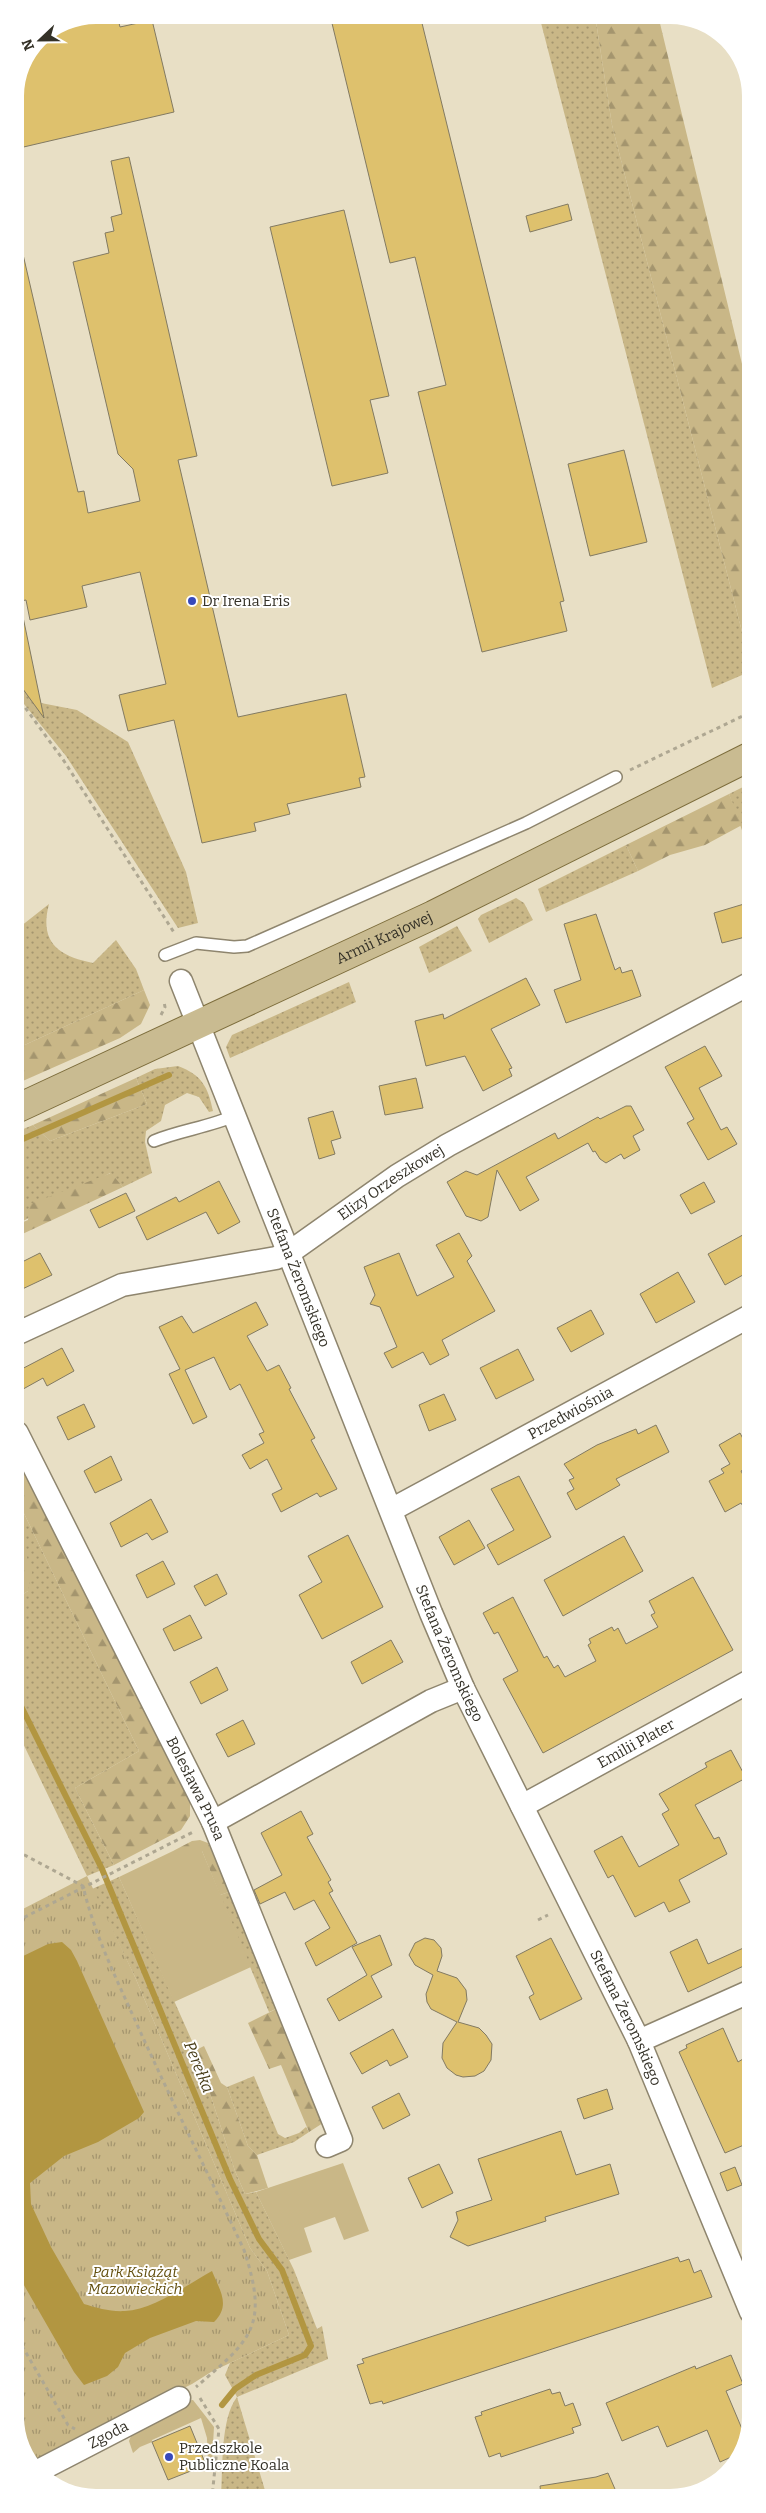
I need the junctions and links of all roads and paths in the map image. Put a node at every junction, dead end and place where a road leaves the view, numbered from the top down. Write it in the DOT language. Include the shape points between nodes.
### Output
graph roads {
  1 [pos="24,706"];
  2 [pos="742,716"];
  3 [pos="742,761"];
  4 [pos="616,777"];
  5 [pos="184,947"];
  6 [pos="166,955"];
  7 [pos="181,980"];
  8 [pos="742,988"];
  9 [pos="164,1000"];
  10 [pos="156,1020"];
  11 [pos="199,1026"];
  12 [pos="24,1105"];
  13 [pos="236,1114"];
  14 [pos="154,1141"];
  15 [pos="290,1252"];
  16 [pos="742,1320"];
  17 [pos="24,1330"];
  18 [pos="24,1449"];
  19 [pos="391,1510"];
  20 [pos="742,1685"];
  21 [pos="463,1688"];
  22 [pos="522,1806"];
  23 [pos="212,1822"];
  24 [pos="24,1855"];
  25 [pos="83,1886"];
  26 [pos="548,1916"];
  27 [pos="24,1917"];
  28 [pos="538,1920"];
  29 [pos="742,1995"];
  30 [pos="638,2041"];
  31 [pos="327,2146"];
  32 [pos="742,2290"];
  33 [pos="24,2349"];
  34 [pos="186,2394"];
  35 [pos="98,2439"];
  36 [pos="45,2467"];
  37 [pos="213,2489"];
  1 -- 5 [label="path" via="64,761"];
  2 -- 4 [label="path"];
  3 -- 11 [label="main road, Armii Krajowej" via="442,911"];
  4 -- 5 [label="lane" via="526,823 247,946 204,943"];
  5 -- 6 [label="lane"];
  7 -- 11 [label="street, Stefana Żeromskiego"];
  8 -- 15 [label="street, Elizy Orzeszkowej" via="448,1144 396,1176"];
  9 -- 10 [label="path" via="165,1007"];
  11 -- 12 [label="main road, Armii Krajowej"];
  11 -- 13 [label="street, Stefana Żeromskiego"];
  13 -- 14 [label="lane" via="223,1121 182,1130"];
  13 -- 15 [label="street, Stefana Żeromskiego"];
  15 -- 17 [label="street, Elizy Orzeszkowej" via="276,1258 122,1285"];
  15 -- 19 [label="street, Stefana Żeromskiego"];
  16 -- 19 [label="street, Przedwiośnia"];
  18 -- 23 [label="street, Bolesława Prusa"];
  19 -- 21 [label="street, Stefana Żeromskiego"];
  20 -- 22 [label="street, Emilii Plater"];
  21 -- 22 [label="street, Stefana Żeromskiego"];
  21 -- 23 [label="street" via="431,1701"];
  22 -- 30 [label="street, Stefana Żeromskiego"];
  23 -- 25 [label="path"];
  23 -- 31 [label="street, Bolesława Prusa" via="341,2140"];
  24 -- 25 [label="path"];
  25 -- 27 [label="path"];
  25 -- 34 [label="path" via="107,1959 162,2083 244,2250 252,2276 256,2309 249,2333 238,2351"];
  26 -- 28 [label="path"];
  29 -- 30 [label="street"];
  30 -- 32 [label="street, Stefana Żeromskiego"];
  33 -- 35 [label="path" via="68,2424"];
  34 -- 35 [label="street, Zgoda"];
  34 -- 37 [label="path" via="219,2429"];
  35 -- 36 [label="street, Zgoda"];
}
